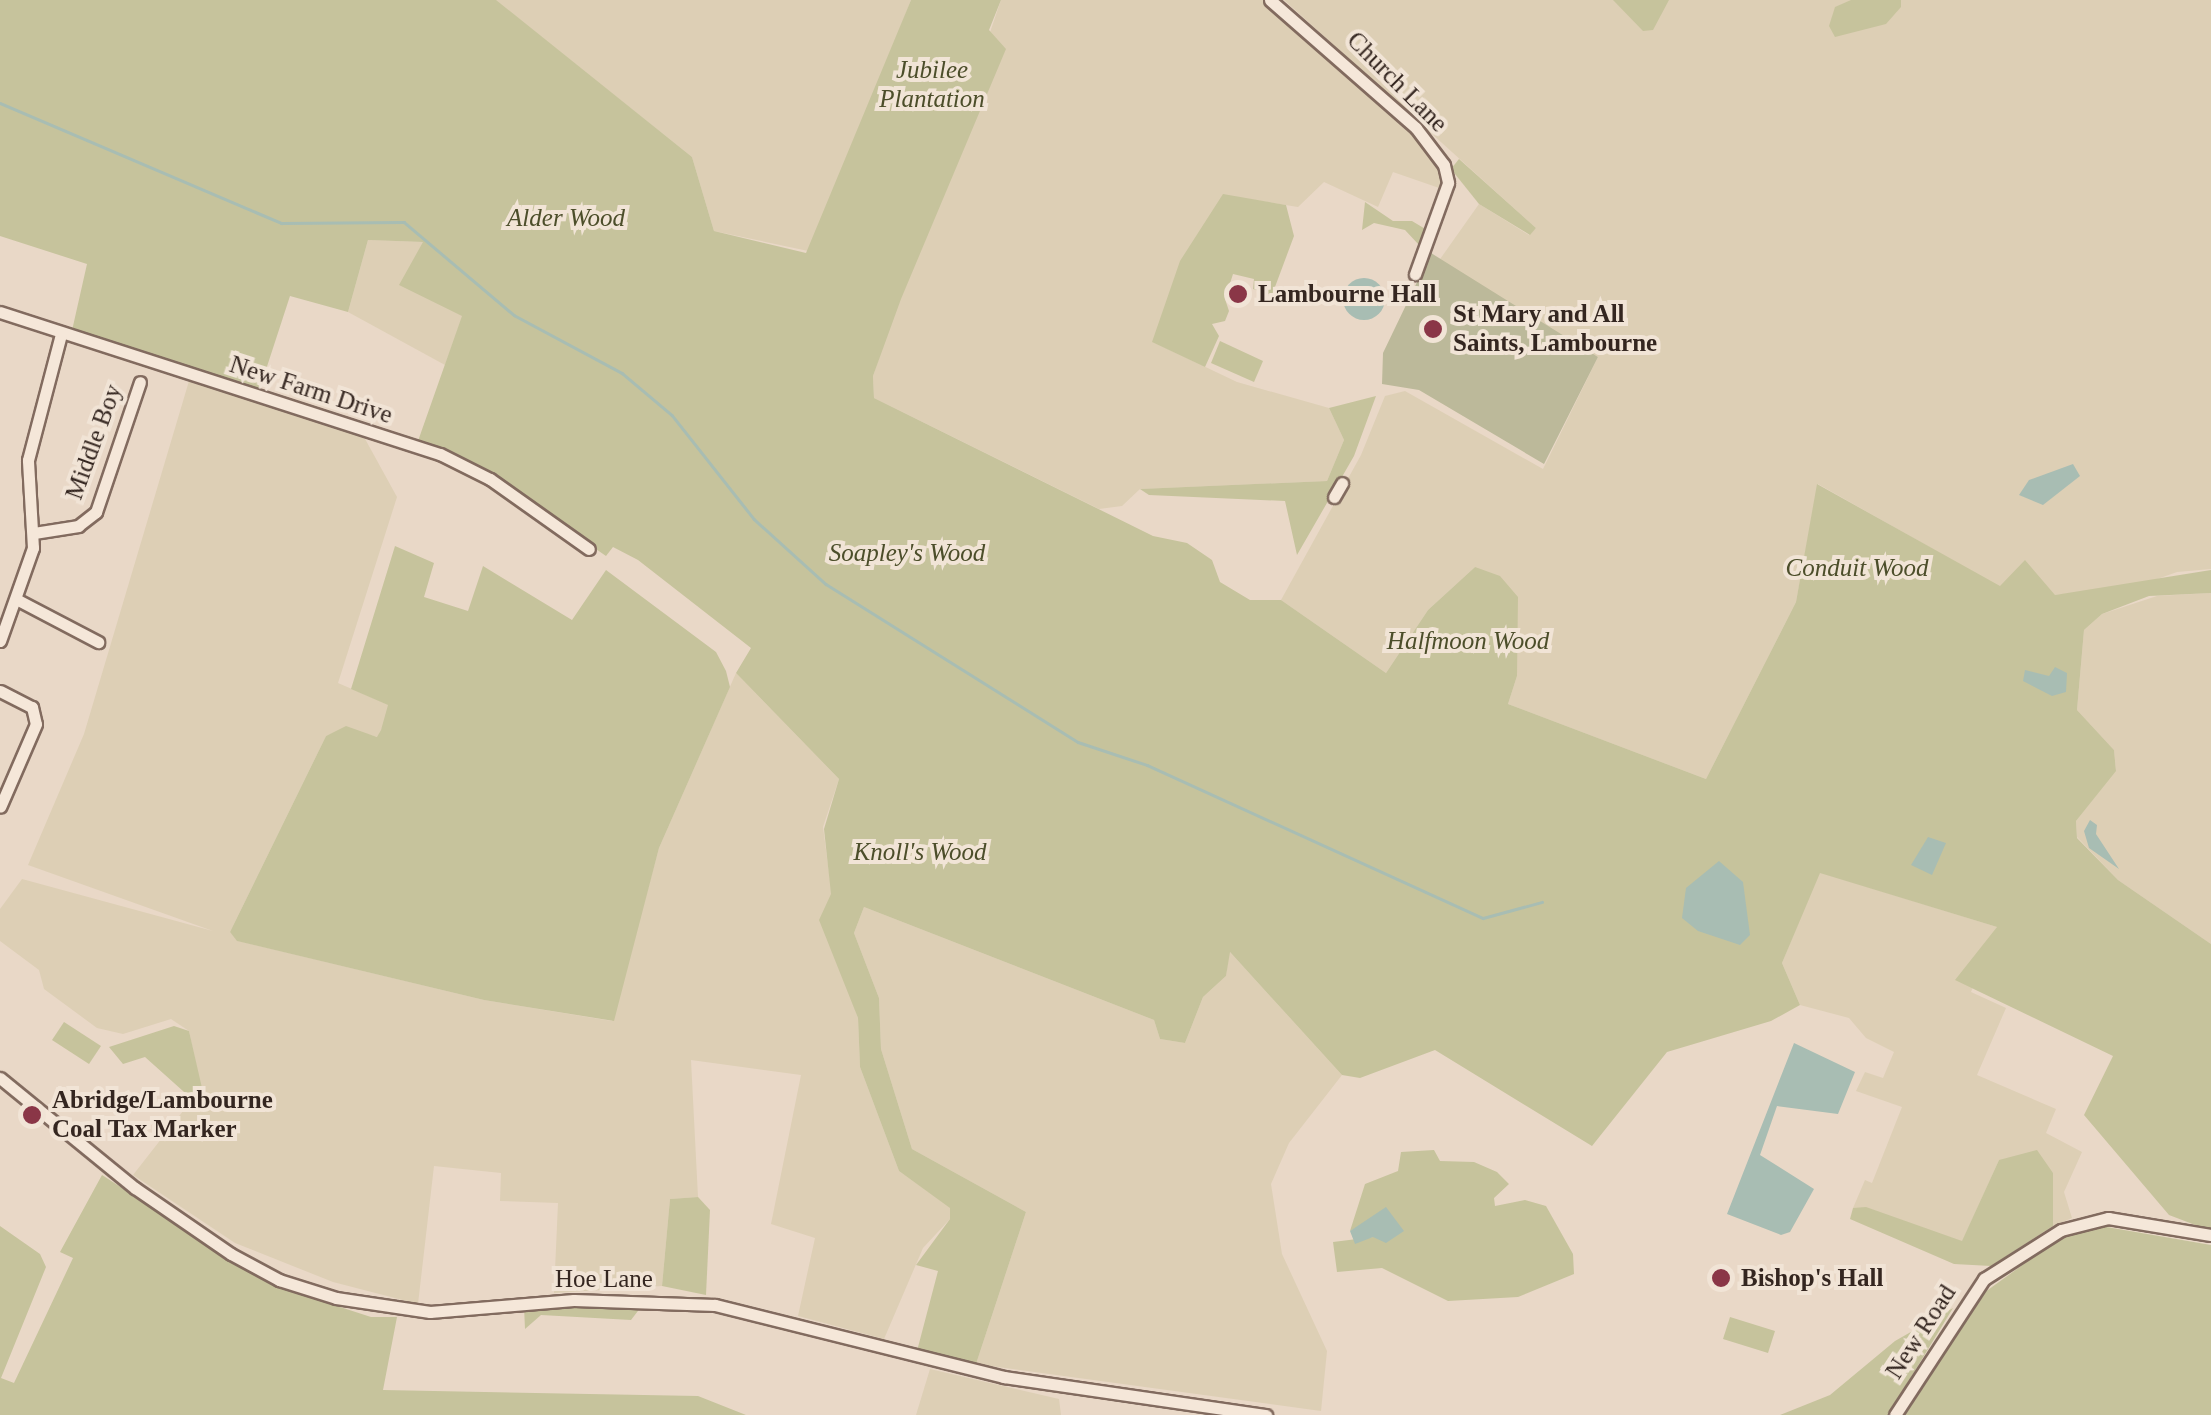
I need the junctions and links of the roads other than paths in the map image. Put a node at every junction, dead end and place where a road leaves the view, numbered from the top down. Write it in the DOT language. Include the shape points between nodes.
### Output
graph roads {
  1 [pos="1270,0"];
  2 [pos="1415,274"];
  3 [pos="0,312"];
  4 [pos="61,334"];
  5 [pos="140,382"];
  6 [pos="1342,483"];
  7 [pos="1334,497"];
  8 [pos="34,533"];
  9 [pos="589,549"];
  10 [pos="16,599"];
  11 [pos="0,641"];
  12 [pos="98,642"];
  13 [pos="0,691"];
  14 [pos="0,807"];
  15 [pos="0,1078"];
  16 [pos="2211,1236"];
  17 [pos="1266,1415"];
  18 [pos="1895,1415"];
  1 -- 2 [label="street, Church Lane" via="1416,128 1444,165 1448,183"];
  3 -- 4 [label="street, New Farm Drive"];
  4 -- 8 [label="street" via="28,460"];
  4 -- 9 [label="street, New Farm Drive" via="440,454 490,479"];
  5 -- 8 [label="street, Middle Boy" via="96,512 78,526"];
  6 -- 7 [label="street"];
  8 -- 10 [label="street"];
  10 -- 11 [label="street"];
  10 -- 12 [label="street"];
  13 -- 14 [label="street" via="32,707 36,724"];
  15 -- 17 [label="street, Hoe Lane" via="135,1188 231,1254 279,1280 336,1298 430,1312 574,1300 716,1306 1004,1377"];
  16 -- 18 [label="street, New Road" via="2108,1218 2061,1230 1984,1279"];
}
